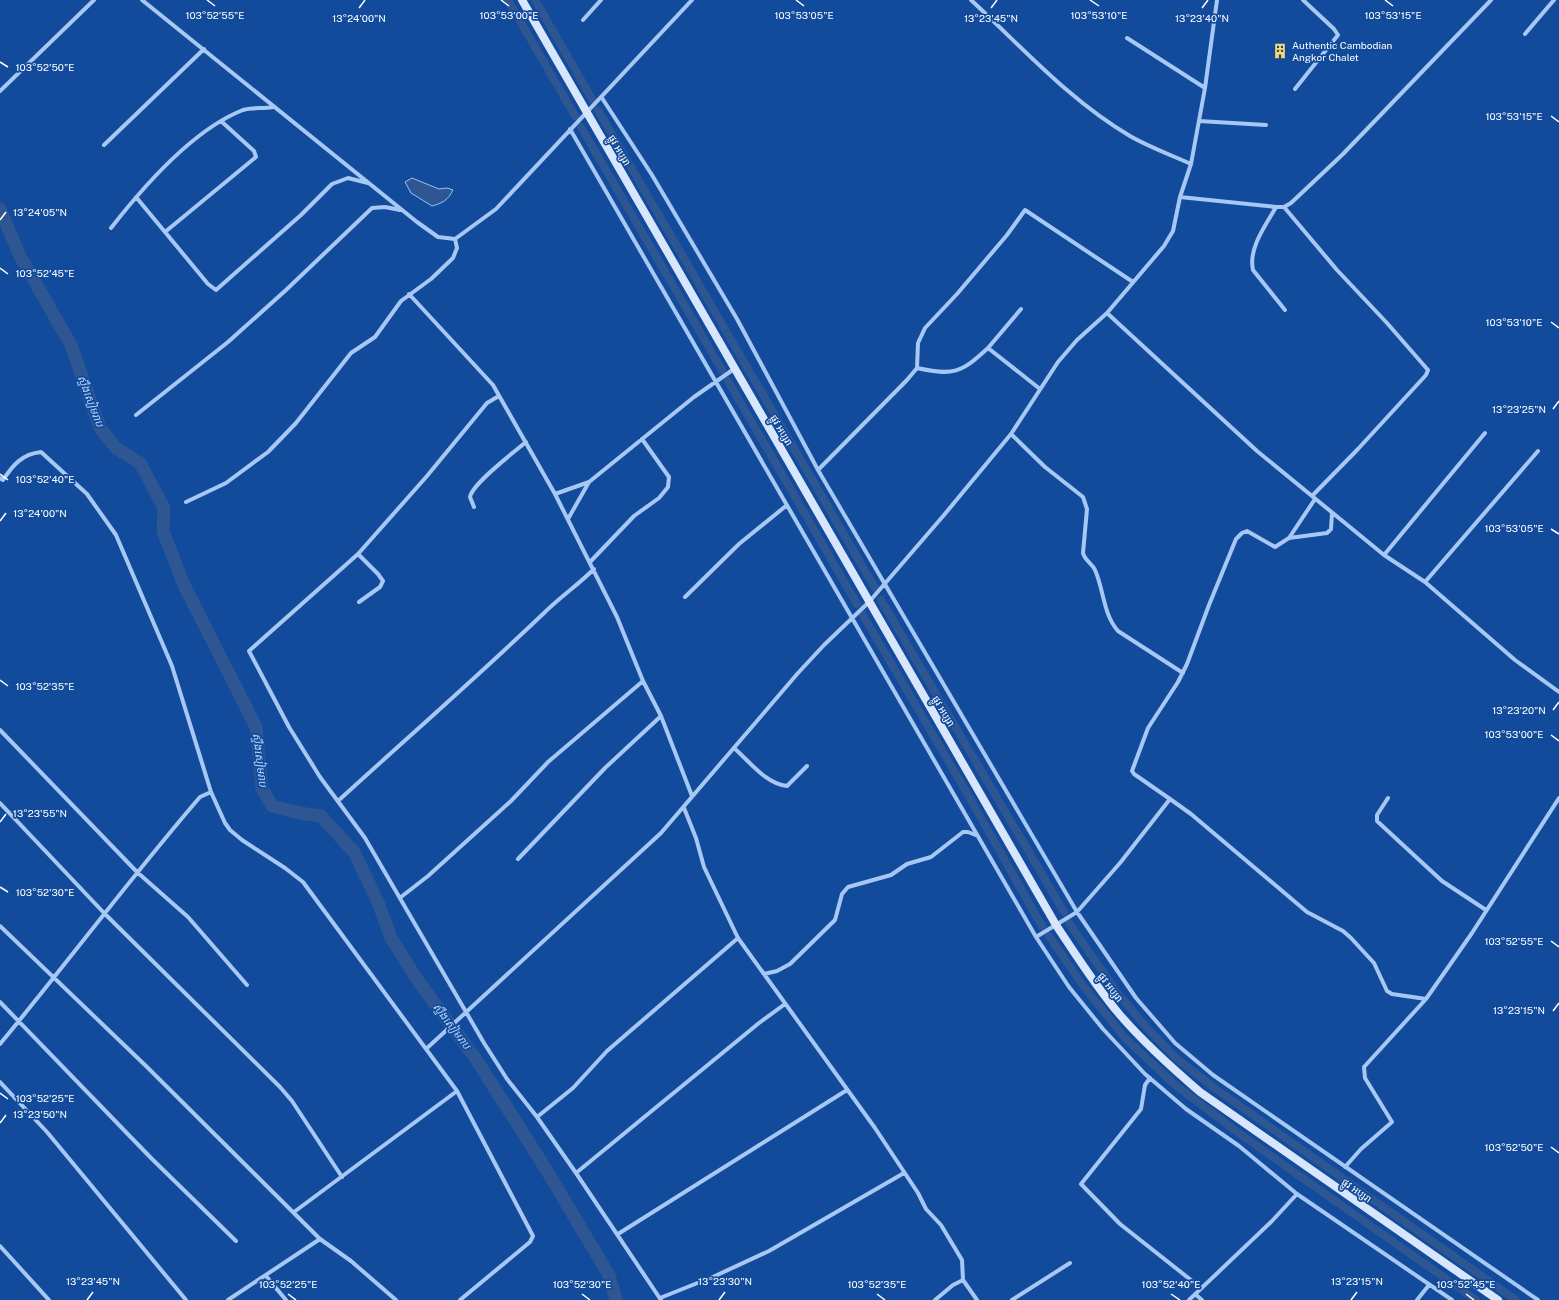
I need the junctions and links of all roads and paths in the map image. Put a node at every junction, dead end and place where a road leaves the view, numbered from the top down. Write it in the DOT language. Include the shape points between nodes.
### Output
graph roads {
  1 [pos="94,0"];
  2 [pos="142,0"];
  3 [pos="522,0"];
  4 [pos="601,0"];
  5 [pos="692,0"];
  6 [pos="971,0"];
  7 [pos="1217,0"];
  8 [pos="1303,0"];
  9 [pos="1491,0"];
  10 [pos="1554,0"];
  11 [pos="583,20"];
  12 [pos="1525,34"];
  13 [pos="1127,38"];
  14 [pos="204,49"];
  15 [pos="1205,88"];
  16 [pos="1295,89"];
  17 [pos="0,91"];
  18 [pos="602,98"];
  19 [pos="273,106"];
  20 [pos="587,113"];
  21 [pos="221,121"];
  22 [pos="1199,121"];
  23 [pos="1266,125"];
  24 [pos="570,129"];
  25 [pos="104,145"];
  26 [pos="1191,164"];
  27 [pos="370,184"];
  28 [pos="136,197"];
  29 [pos="1180,198"];
  30 [pos="1276,207"];
  31 [pos="1284,207"];
  32 [pos="402,210"];
  33 [pos="110,228"];
  34 [pos="165,232"];
  35 [pos="455,240"];
  36 [pos="1134,282"];
  37 [pos="409,294"];
  38 [pos="1021,309"];
  39 [pos="1285,310"];
  40 [pos="1107,312"];
  41 [pos="988,348"];
  42 [pos="735,368"];
  43 [pos="916,368"];
  44 [pos="716,382"];
  45 [pos="1040,389"];
  46 [pos="499,396"];
  47 [pos="136,415"];
  48 [pos="1485,433"];
  49 [pos="1011,434"];
  50 [pos="642,440"];
  51 [pos="526,442"];
  52 [pos="1538,451"];
  53 [pos="818,470"];
  54 [pos="1,479"];
  55 [pos="589,482"];
  56 [pos="0,486"];
  57 [pos="555,494"];
  58 [pos="1314,498"];
  59 [pos="186,502"];
  60 [pos="786,505"];
  61 [pos="474,507"];
  62 [pos="1332,514"];
  63 [pos="568,519"];
  64 [pos="1289,538"];
  65 [pos="358,554"];
  66 [pos="1384,555"];
  67 [pos="590,562"];
  68 [pos="594,569"];
  69 [pos="884,582"];
  70 [pos="1425,582"];
  71 [pos="685,597"];
  72 [pos="358,602"];
  73 [pos="869,602"];
  74 [pos="852,617"];
  75 [pos="1183,673"];
  76 [pos="643,681"];
  77 [pos="1559,692"];
  78 [pos="660,716"];
  79 [pos="0,730"];
  80 [pos="734,748"];
  81 [pos="807,766"];
  82 [pos="211,792"];
  83 [pos="692,796"];
  84 [pos="1388,798"];
  85 [pos="1559,798"];
  86 [pos="1170,799"];
  87 [pos="338,800"];
  88 [pos="0,803"];
  89 [pos="684,808"];
  90 [pos="978,836"];
  91 [pos="518,859"];
  92 [pos="137,872"];
  93 [pos="401,897"];
  94 [pos="1486,910"];
  95 [pos="1077,912"];
  96 [pos="104,913"];
  97 [pos="1056,925"];
  98 [pos="0,926"];
  99 [pos="1036,937"];
  100 [pos="738,938"];
  101 [pos="764,974"];
  102 [pos="54,979"];
  103 [pos="247,984"];
  104 [pos="1426,999"];
  105 [pos="0,1002"];
  106 [pos="785,1004"];
  107 [pos="467,1013"];
  108 [pos="19,1021"];
  109 [pos="0,1044"];
  110 [pos="426,1049"];
  111 [pos="1150,1078"];
  112 [pos="0,1082"];
  113 [pos="847,1090"];
  114 [pos="457,1091"];
  115 [pos="537,1117"];
  116 [pos="1345,1167"];
  117 [pos="576,1173"];
  118 [pos="904,1173"];
  119 [pos="342,1177"];
  120 [pos="1297,1194"];
  121 [pos="294,1212"];
  122 [pos="618,1234"];
  123 [pos="320,1239"];
  124 [pos="236,1241"];
  125 [pos="0,1246"];
  126 [pos="1070,1263"];
  127 [pos="266,1276"];
  128 [pos="963,1280"];
  129 [pos="1430,1285"];
  130 [pos="1201,1288"];
  131 [pos="1195,1294"];
  132 [pos="661,1299"];
  133 [pos="49,1300"];
  134 [pos="186,1300"];
  135 [pos="228,1300"];
  136 [pos="286,1300"];
  137 [pos="396,1300"];
  138 [pos="460,1300"];
  139 [pos="935,1300"];
  140 [pos="978,1300"];
  141 [pos="1012,1300"];
  142 [pos="1189,1300"];
  143 [pos="1202,1300"];
  144 [pos="1417,1300"];
  145 [pos="1452,1300"];
  146 [pos="1498,1300"];
  147 [pos="1538,1300"];
  1 -- 17 [label="street"];
  2 -- 14 [label="street"];
  3 -- 20 [label="street, ផ្លូវ អប្សរា"];
  4 -- 11 [label="street"];
  5 -- 18 [label="street"];
  6 -- 26 [label="street" via="1065,88 1100,116 1131,136"];
  7 -- 15 [label="street"];
  8 -- 16 [label="street" via="1338,35"];
  9 -- 31 [label="street" via="1348,150 1298,199"];
  10 -- 12 [label="street"];
  13 -- 15 [label="street"];
  14 -- 19 [label="street"];
  14 -- 25 [label="street"];
  15 -- 22 [label="street"];
  18 -- 20 [label="street"];
  18 -- 53 [label="street" via="652,175 733,312"];
  19 -- 21 [label="street" via="252,108"];
  19 -- 27 [label="street"];
  20 -- 24 [label="street"];
  20 -- 42 [label="street, ផ្លូវ អប្សរា"];
  21 -- 28 [label="street" via="156,175"];
  21 -- 34 [label="street" via="254,151 256,157"];
  22 -- 23 [label="street"];
  22 -- 26 [label="street"];
  24 -- 35 [label="street" via="496,209"];
  24 -- 44 [label="street"];
  26 -- 29 [label="street"];
  27 -- 32 [label="street"];
  27 -- 34 [label="street" via="348,178 332,184 217,290 208,284"];
  28 -- 33 [label="street"];
  28 -- 34 [label="street"];
  29 -- 30 [label="street"];
  29 -- 36 [label="street" via="1173,231"];
  30 -- 31 [label="street"];
  30 -- 39 [label="street" via="1253,251 1251,262 1253,270"];
  31 -- 58 [label="street" via="1428,370"];
  32 -- 35 [label="street" via="438,236"];
  32 -- 47 [label="street" via="372,208 297,281 228,342"];
  35 -- 37 [label="street" via="457,248 453,258 431,279"];
  36 -- 40 [label="street"];
  36 -- 43 [label="street" via="1026,210 957,294 925,328 918,343"];
  37 -- 46 [label="street" via="464,352 493,385"];
  37 -- 59 [label="street" via="393,310 375,337 348,356 296,423 268,452 226,483"];
  38 -- 41 [label="street"];
  40 -- 45 [label="street" via="1077,340"];
  40 -- 58 [label="street" via="1257,451"];
  41 -- 43 [label="street" via="956,372"];
  41 -- 45 [label="street"];
  42 -- 44 [label="street"];
  42 -- 73 [label="street, ផ្លូវ អប្សរា"];
  43 -- 53 [label="street"];
  44 -- 50 [label="street"];
  44 -- 60 [label="street"];
  45 -- 49 [label="street"];
  46 -- 51 [label="street"];
  46 -- 65 [label="street" via="487,403"];
  48 -- 66 [label="street"];
  49 -- 69 [label="street"];
  49 -- 75 [label="street" via="1045,467 1083,497 1087,509 1083,553 1096,572 1108,615 1114,626"];
  50 -- 55 [label="street"];
  50 -- 67 [label="street" via="669,477 668,487 659,498 634,516"];
  51 -- 57 [label="street"];
  51 -- 61 [label="street" via="472,490 470,497"];
  52 -- 70 [label="street"];
  53 -- 69 [label="street"];
  54 -- 56 [label="street"];
  54 -- 82 [label="street" via="27,455 41,452 87,494 108,522 126,555 172,666"];
  55 -- 57 [label="street"];
  55 -- 63 [label="street"];
  57 -- 63 [label="street"];
  58 -- 62 [label="street"];
  58 -- 64 [label="street"];
  60 -- 71 [label="street" via="739,544"];
  60 -- 74 [label="street"];
  62 -- 64 [label="street" via="1331,529 1327,533"];
  62 -- 66 [label="street"];
  63 -- 67 [label="street"];
  64 -- 75 [label="street" via="1275,547 1250,532 1244,531 1239,535 1234,542"];
  65 -- 72 [label="street" via="383,581 380,587"];
  65 -- 87 [label="street" via="249,651 290,728 320,777"];
  66 -- 70 [label="street"];
  67 -- 68 [label="street"];
  68 -- 76 [label="street"];
  68 -- 87 [label="street" via="545,611 432,718"];
  69 -- 73 [label="street"];
  69 -- 95 [label="street"];
  70 -- 77 [label="street" via="1516,660"];
  73 -- 74 [label="street"];
  73 -- 97 [label="street, ផ្លូវ អប្សរា"];
  74 -- 80 [label="street" via="798,673"];
  74 -- 90 [label="street"];
  75 -- 86 [label="street" via="1148,728 1132,771"];
  76 -- 78 [label="street"];
  76 -- 93 [label="street" via="548,762 511,801"];
  78 -- 83 [label="street"];
  78 -- 91 [label="street"];
  79 -- 92 [label="street"];
  80 -- 81 [label="street" via="772,782 780,786 786,786"];
  80 -- 83 [label="street"];
  82 -- 92 [label="street" via="200,797"];
  82 -- 110 [label="street" via="230,830 303,882"];
  83 -- 89 [label="street"];
  84 -- 94 [label="street" via="1377,815 1377,821 1442,881"];
  85 -- 94 [label="street"];
  86 -- 95 [label="street" via="1129,852"];
  86 -- 104 [label="street" via="1306,912 1351,938 1374,963 1387,991"];
  87 -- 93 [label="street"];
  88 -- 96 [label="street"];
  89 -- 100 [label="street" via="704,868"];
  89 -- 107 [label="street" via="661,833"];
  90 -- 99 [label="street"];
  90 -- 101 [label="street" via="963,832 931,857 907,864 891,875 848,887 842,894 835,920 790,964"];
  92 -- 96 [label="street"];
  92 -- 103 [label="street" via="188,917"];
  93 -- 107 [label="street"];
  94 -- 104 [label="street"];
  95 -- 97 [label="street"];
  95 -- 116 [label="street" via="1136,998 1175,1043 1213,1075"];
  96 -- 102 [label="street"];
  96 -- 119 [label="street" via="292,1101"];
  97 -- 99 [label="street"];
  97 -- 146 [label="street, ផ្លូវ អប្សរា" via="1120,1015 1160,1058 1200,1092"];
  98 -- 102 [label="street"];
  99 -- 111 [label="street" via="1098,1023"];
  100 -- 101 [label="street"];
  100 -- 115 [label="street" via="607,1051 573,1088"];
  101 -- 106 [label="street"];
  102 -- 108 [label="street"];
  102 -- 121 [label="street"];
  104 -- 116 [label="street" via="1364,1067 1365,1078 1392,1122"];
  105 -- 108 [label="street"];
  106 -- 113 [label="street"];
  106 -- 117 [label="street"];
  107 -- 110 [label="street"];
  107 -- 115 [label="street" via="507,1079"];
  108 -- 109 [label="street"];
  108 -- 124 [label="street" via="151,1158"];
  110 -- 114 [label="street"];
  111 -- 120 [label="street" via="1186,1109 1239,1146"];
  111 -- 130 [label="street" via="1145,1085 1141,1109 1081,1184 1120,1224"];
  112 -- 134 [label="street" via="47,1132"];
  113 -- 118 [label="street"];
  113 -- 122 [label="street"];
  114 -- 119 [label="street"];
  114 -- 138 [label="street" via="533,1236 530,1242"];
  115 -- 117 [label="street"];
  116 -- 147 [label="street"];
  117 -- 122 [label="street"];
  118 -- 128 [label="street" via="926,1209 941,1225 957,1251 963,1265"];
  118 -- 132 [label="street" via="768,1251"];
  119 -- 121 [label="street"];
  120 -- 129 [label="street"];
  120 -- 130 [label="street"];
  121 -- 123 [label="street"];
  122 -- 132 [label="street"];
  123 -- 127 [label="street"];
  123 -- 137 [label="street" via="351,1261"];
  125 -- 133 [label="street"];
  126 -- 141 [label="street"];
  127 -- 135 [label="street"];
  127 -- 136 [label="street"];
  128 -- 139 [label="street"];
  128 -- 140 [label="street"];
  129 -- 144 [label="street"];
  129 -- 145 [label="street"];
  130 -- 131 [label="street"];
  131 -- 142 [label="street"];
  131 -- 143 [label="street"];
}
